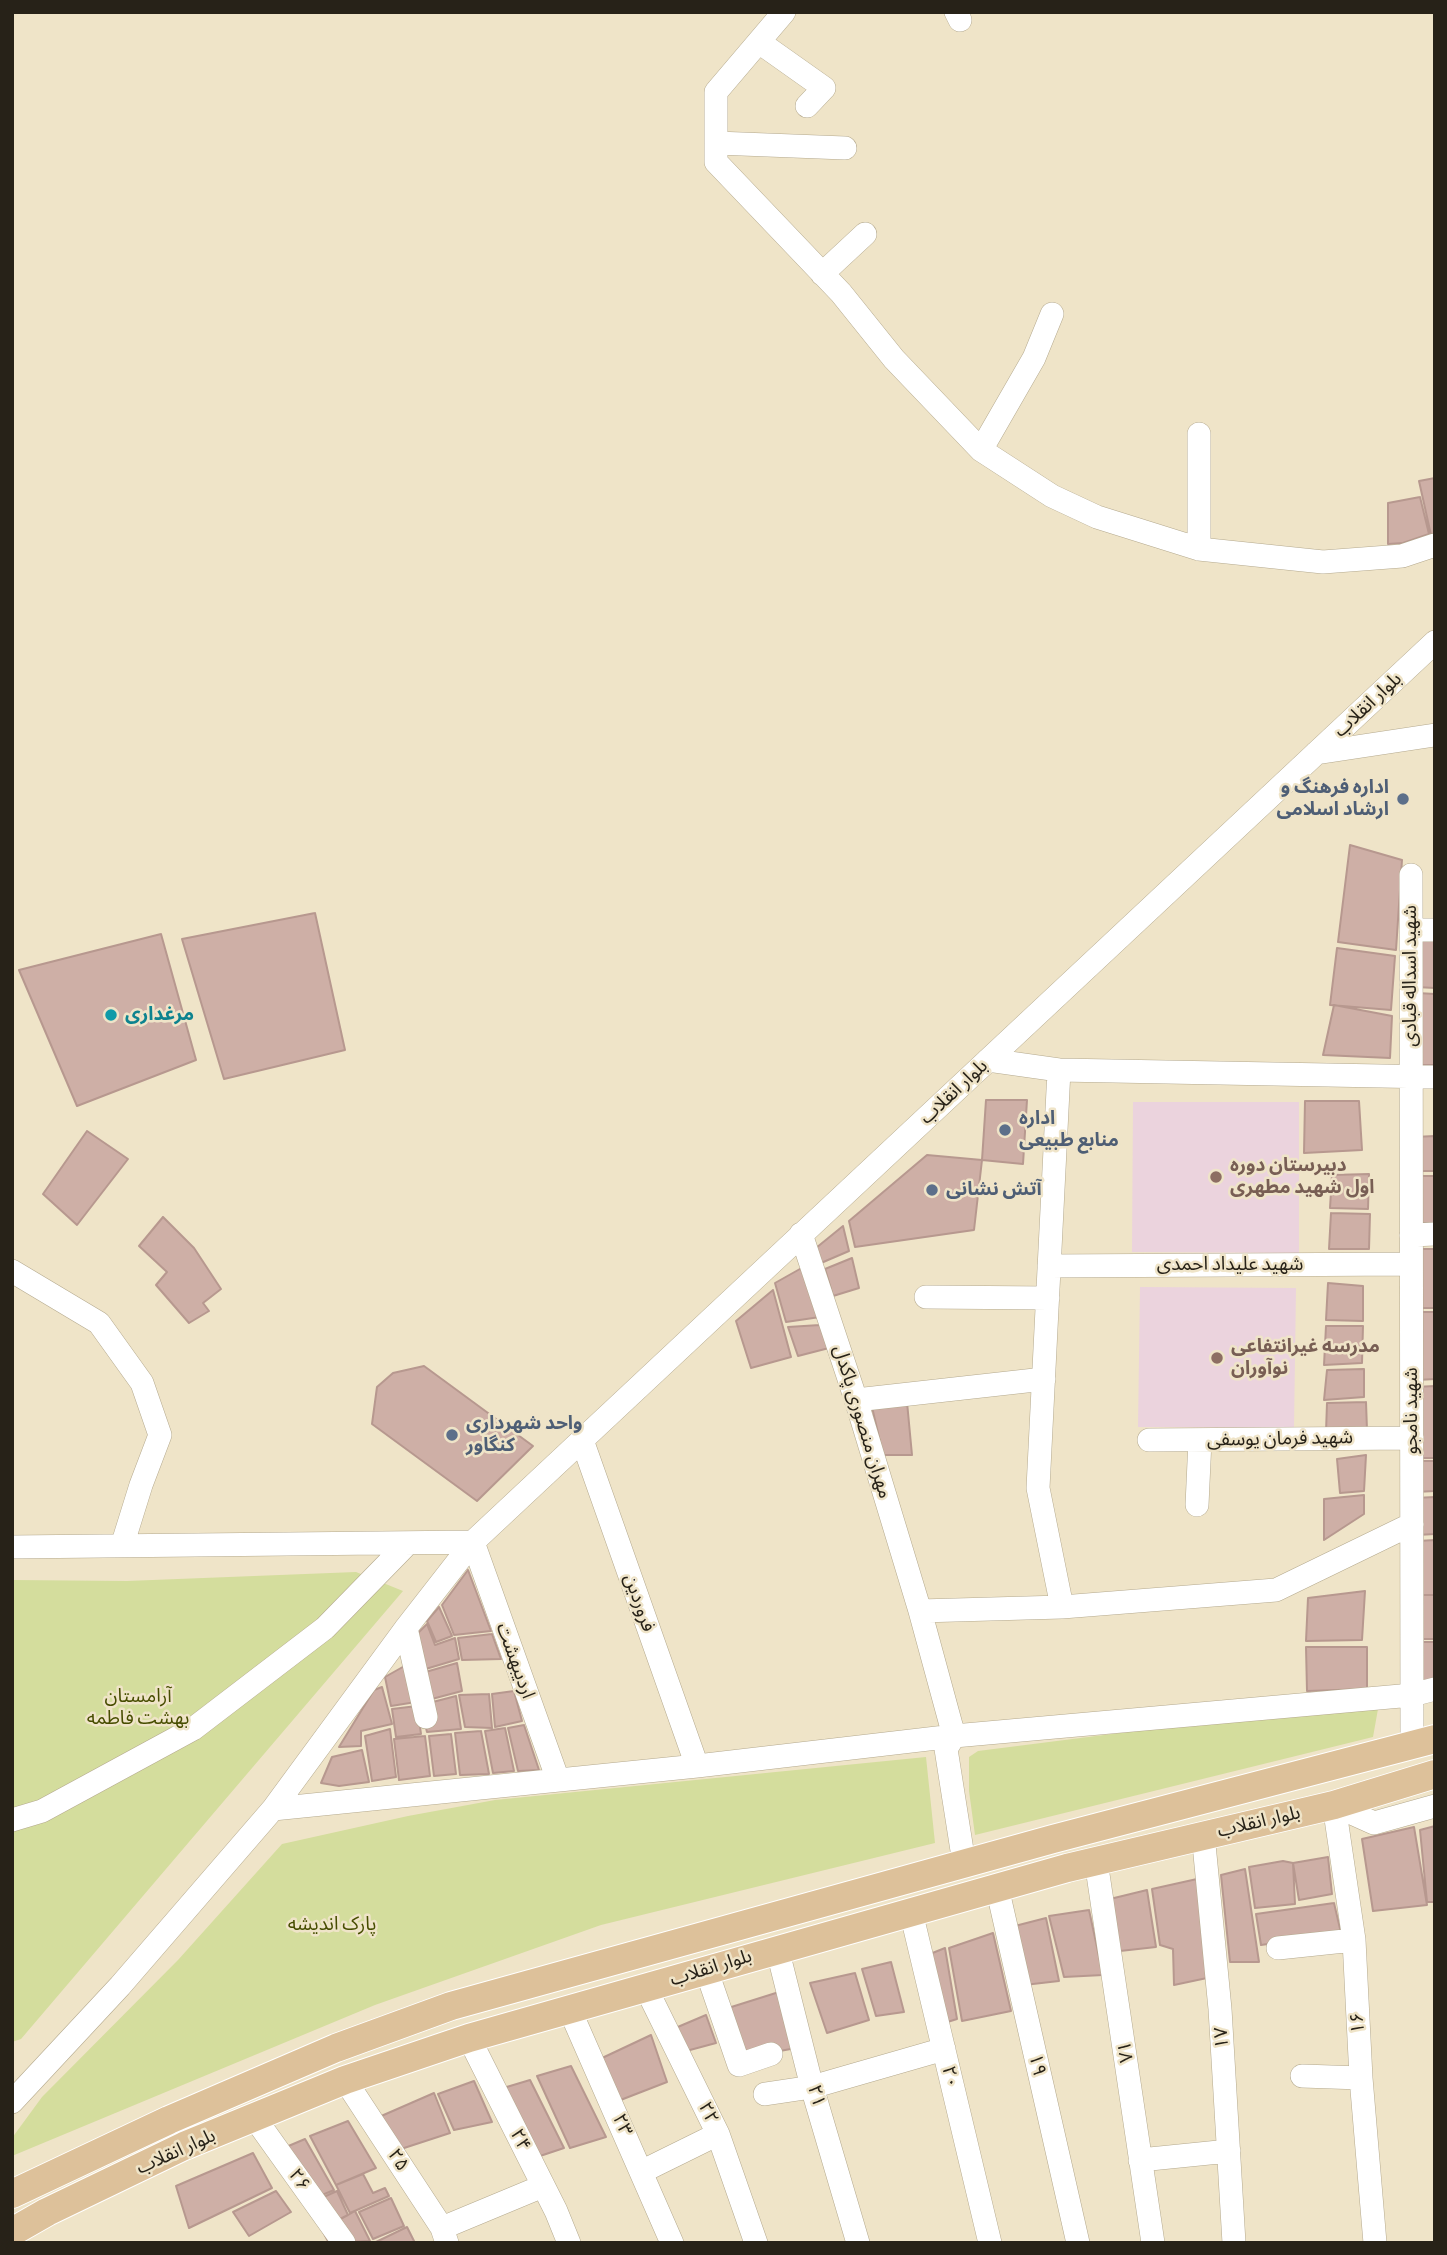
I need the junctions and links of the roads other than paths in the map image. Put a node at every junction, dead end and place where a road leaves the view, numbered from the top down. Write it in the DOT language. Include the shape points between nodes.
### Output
graph roads {
  1 [pos="784,12"];
  2 [pos="759,42"];
  3 [pos="807,106"];
  4 [pos="716,143"];
  5 [pos="845,148"];
  6 [pos="865,234"];
  7 [pos="822,274"];
  8 [pos="1052,314"];
  9 [pos="1199,434"];
  10 [pos="981,450"];
  11 [pos="1435,545"];
  12 [pos="1199,549"];
  13 [pos="1435,642"];
  14 [pos="1435,735"];
  15 [pos="1316,753"];
  16 [pos="1411,875"];
  17 [pos="1411,930"];
  18 [pos="1435,930"];
  19 [pos="988,1060"];
  20 [pos="1059,1070"];
  21 [pos="1411,1077"];
  22 [pos="1435,1077"];
  23 [pos="802,1234"];
  24 [pos="1435,1234"];
  25 [pos="1411,1235"];
  26 [pos="1411,1264"];
  27 [pos="1049,1266"];
  28 [pos="12,1272"];
  29 [pos="926,1297"];
  30 [pos="1048,1298"];
  31 [pos="1044,1379"];
  32 [pos="856,1400"];
  33 [pos="1412,1438"];
  34 [pos="582,1440"];
  35 [pos="1149,1440"];
  36 [pos="1200,1440"];
  37 [pos="1197,1505"];
  38 [pos="1412,1524"];
  39 [pos="472,1542"];
  40 [pos="408,1543"];
  41 [pos="122,1546"];
  42 [pos="12,1548"];
  43 [pos="1062,1607"];
  44 [pos="920,1611"];
  45 [pos="406,1628"];
  46 [pos="1435,1689"];
  47 [pos="1412,1695"];
  48 [pos="426,1717"];
  49 [pos="954,1736"];
  50 [pos="1423,1742"];
  51 [pos="697,1766"];
  52 [pos="1435,1774"];
  53 [pos="558,1780"];
  54 [pos="1334,1805"];
  55 [pos="1435,1806"];
  56 [pos="273,1809"];
  57 [pos="12,1821"];
  58 [pos="1203,1834"];
  59 [pos="1096,1861"];
  60 [pos="964,1863"];
  61 [pos="985,1891"];
  62 [pos="911,1912"];
  63 [pos="1354,1940"];
  64 [pos="777,1948"];
  65 [pos="1279,1948"];
  66 [pos="706,1969"];
  67 [pos="646,1988"];
  68 [pos="569,2008"];
  69 [pos="469,2038"];
  70 [pos="944,2049"];
  71 [pos="772,2054"];
  72 [pos="1302,2076"];
  73 [pos="1361,2078"];
  74 [pos="345,2080"];
  75 [pos="813,2087"];
  76 [pos="765,2094"];
  77 [pos="12,2102"];
  78 [pos="254,2117"];
  79 [pos="718,2134"];
  80 [pos="1228,2151"];
  81 [pos="1140,2160"];
  82 [pos="643,2171"];
  83 [pos="543,2186"];
  84 [pos="12,2194"];
  85 [pos="12,2232"];
  86 [pos="444,2235"];
  87 [pos="344,2243"];
  88 [pos="569,2243"];
  89 [pos="672,2243"];
  90 [pos="756,2243"];
  91 [pos="858,2243"];
  92 [pos="990,2243"];
  93 [pos="1078,2243"];
  94 [pos="1153,2243"];
  95 [pos="1234,2243"];
  96 [pos="1375,2243"];
  1 -- 2 [label="street"];
  2 -- 3 [label="street" via="824,88"];
  2 -- 4 [label="street" via="716,92"];
  4 -- 5 [label="street"];
  4 -- 7 [label="street" via="716,162"];
  6 -- 7 [label="street"];
  7 -- 10 [label="street" via="894,359"];
  8 -- 10 [label="street" via="1034,358"];
  9 -- 12 [label="street"];
  10 -- 12 [label="street" via="1052,496 1097,517"];
  11 -- 12 [label="street" via="1402,556 1323,562"];
  13 -- 15 [label="street, بلوار انقلاب"];
  14 -- 15 [label="street"];
  15 -- 19 [label="street, بلوار انقلاب"];
  16 -- 17 [label="street, شهید اسداله قبادی"];
  17 -- 18 [label="street"];
  17 -- 21 [label="street, شهید اسداله قبادی"];
  19 -- 20 [label="street"];
  19 -- 23 [label="street, بلوار انقلاب"];
  20 -- 21 [label="street"];
  20 -- 27 [label="street"];
  21 -- 22 [label="street"];
  21 -- 25 [label="street, شهید نامجو"];
  23 -- 32 [label="street, مهران منصوری پاکدل"];
  23 -- 34 [label="street, بلوار انقلاب"];
  24 -- 25 [label="street"];
  25 -- 26 [label="street, شهید نامجو"];
  26 -- 27 [label="street, شهید علیداد احمدی"];
  26 -- 33 [label="street, شهید نامجو"];
  27 -- 30 [label="street"];
  28 -- 41 [label="street" via="99,1323 142,1383 160,1435"];
  29 -- 30 [label="street"];
  30 -- 31 [label="street"];
  31 -- 32 [label="street"];
  31 -- 43 [label="street" via="1038,1488"];
  32 -- 44 [label="street, مهران منصوری پاکدل"];
  33 -- 36 [label="street, شهید فرمان یوسفی"];
  33 -- 38 [label="street, شهید نامجو"];
  34 -- 39 [label="street, بلوار انقلاب"];
  34 -- 51 [label="street, فروردین"];
  35 -- 36 [label="street, شهید فرمان یوسفی"];
  36 -- 37 [label="street"];
  38 -- 43 [label="street" via="1276,1590"];
  38 -- 47 [label="street, شهید نامجو"];
  39 -- 40 [label="street"];
  39 -- 45 [label="street, بلوار انقلاب"];
  39 -- 53 [label="street, اردیبهشت"];
  40 -- 41 [label="street"];
  40 -- 57 [label="street" via="326,1628 193,1729 42,1811"];
  41 -- 42 [label="street"];
  43 -- 44 [label="street"];
  44 -- 49 [label="street, مهران منصوری پاکدل"];
  45 -- 48 [label="street"];
  45 -- 56 [label="street, بلوار انقلاب"];
  46 -- 47 [label="street"];
  47 -- 49 [label="street"];
  47 -- 50 [label="street, شهید نامجو"];
  49 -- 51 [label="street"];
  49 -- 60 [label="street, مهران منصوری پاکدل" via="946,1749"];
  50 -- 60 [label="main road, بلوار انقلاب"];
  51 -- 53 [label="street"];
  52 -- 54 [label="main road, بلوار انقلاب"];
  53 -- 56 [label="street"];
  54 -- 55 [label="street" via="1374,1824"];
  54 -- 58 [label="main road, بلوار انقلاب"];
  54 -- 63 [label="street, ۱۶"];
  56 -- 77 [label="street, بلوار انقلاب"];
  58 -- 59 [label="main road, بلوار انقلاب"];
  58 -- 80 [label="street, ۱۷"];
  59 -- 61 [label="main road, بلوار انقلاب"];
  59 -- 81 [label="street, ۱۸"];
  60 -- 61 [label="main road"];
  60 -- 84 [label="main road, بلوار انقلاب" via="451,2006 336,2048 181,2114"];
  61 -- 62 [label="main road, بلوار انقلاب"];
  61 -- 93 [label="street, ۱۹"];
  62 -- 64 [label="main road, بلوار انقلاب"];
  62 -- 70 [label="street, ۲۰"];
  63 -- 65 [label="street"];
  63 -- 73 [label="street, ۱۶"];
  64 -- 66 [label="main road, بلوار انقلاب"];
  64 -- 75 [label="street, ۲۱"];
  66 -- 67 [label="main road, بلوار انقلاب"];
  66 -- 71 [label="street" via="739,2065"];
  67 -- 68 [label="main road, بلوار انقلاب"];
  67 -- 79 [label="street, ۲۲"];
  68 -- 69 [label="main road, بلوار انقلاب"];
  68 -- 82 [label="street, ۲۳"];
  69 -- 74 [label="main road, بلوار انقلاب"];
  69 -- 83 [label="street, ۲۴"];
  70 -- 75 [label="street"];
  70 -- 92 [label="street, ۲۰"];
  72 -- 73 [label="street"];
  73 -- 96 [label="street, ۱۶"];
  74 -- 78 [label="main road, بلوار انقلاب"];
  74 -- 86 [label="street, ۲۵"];
  75 -- 76 [label="street"];
  75 -- 91 [label="street, ۲۱"];
  78 -- 85 [label="main road, بلوار انقلاب"];
  78 -- 87 [label="street, ۲۶"];
  79 -- 82 [label="street"];
  79 -- 90 [label="street, ۲۲"];
  80 -- 81 [label="street"];
  80 -- 95 [label="street, ۱۷"];
  81 -- 94 [label="street, ۱۸"];
  82 -- 89 [label="street, ۲۳"];
  83 -- 86 [label="street"];
  83 -- 88 [label="street, ۲۴"];
}
